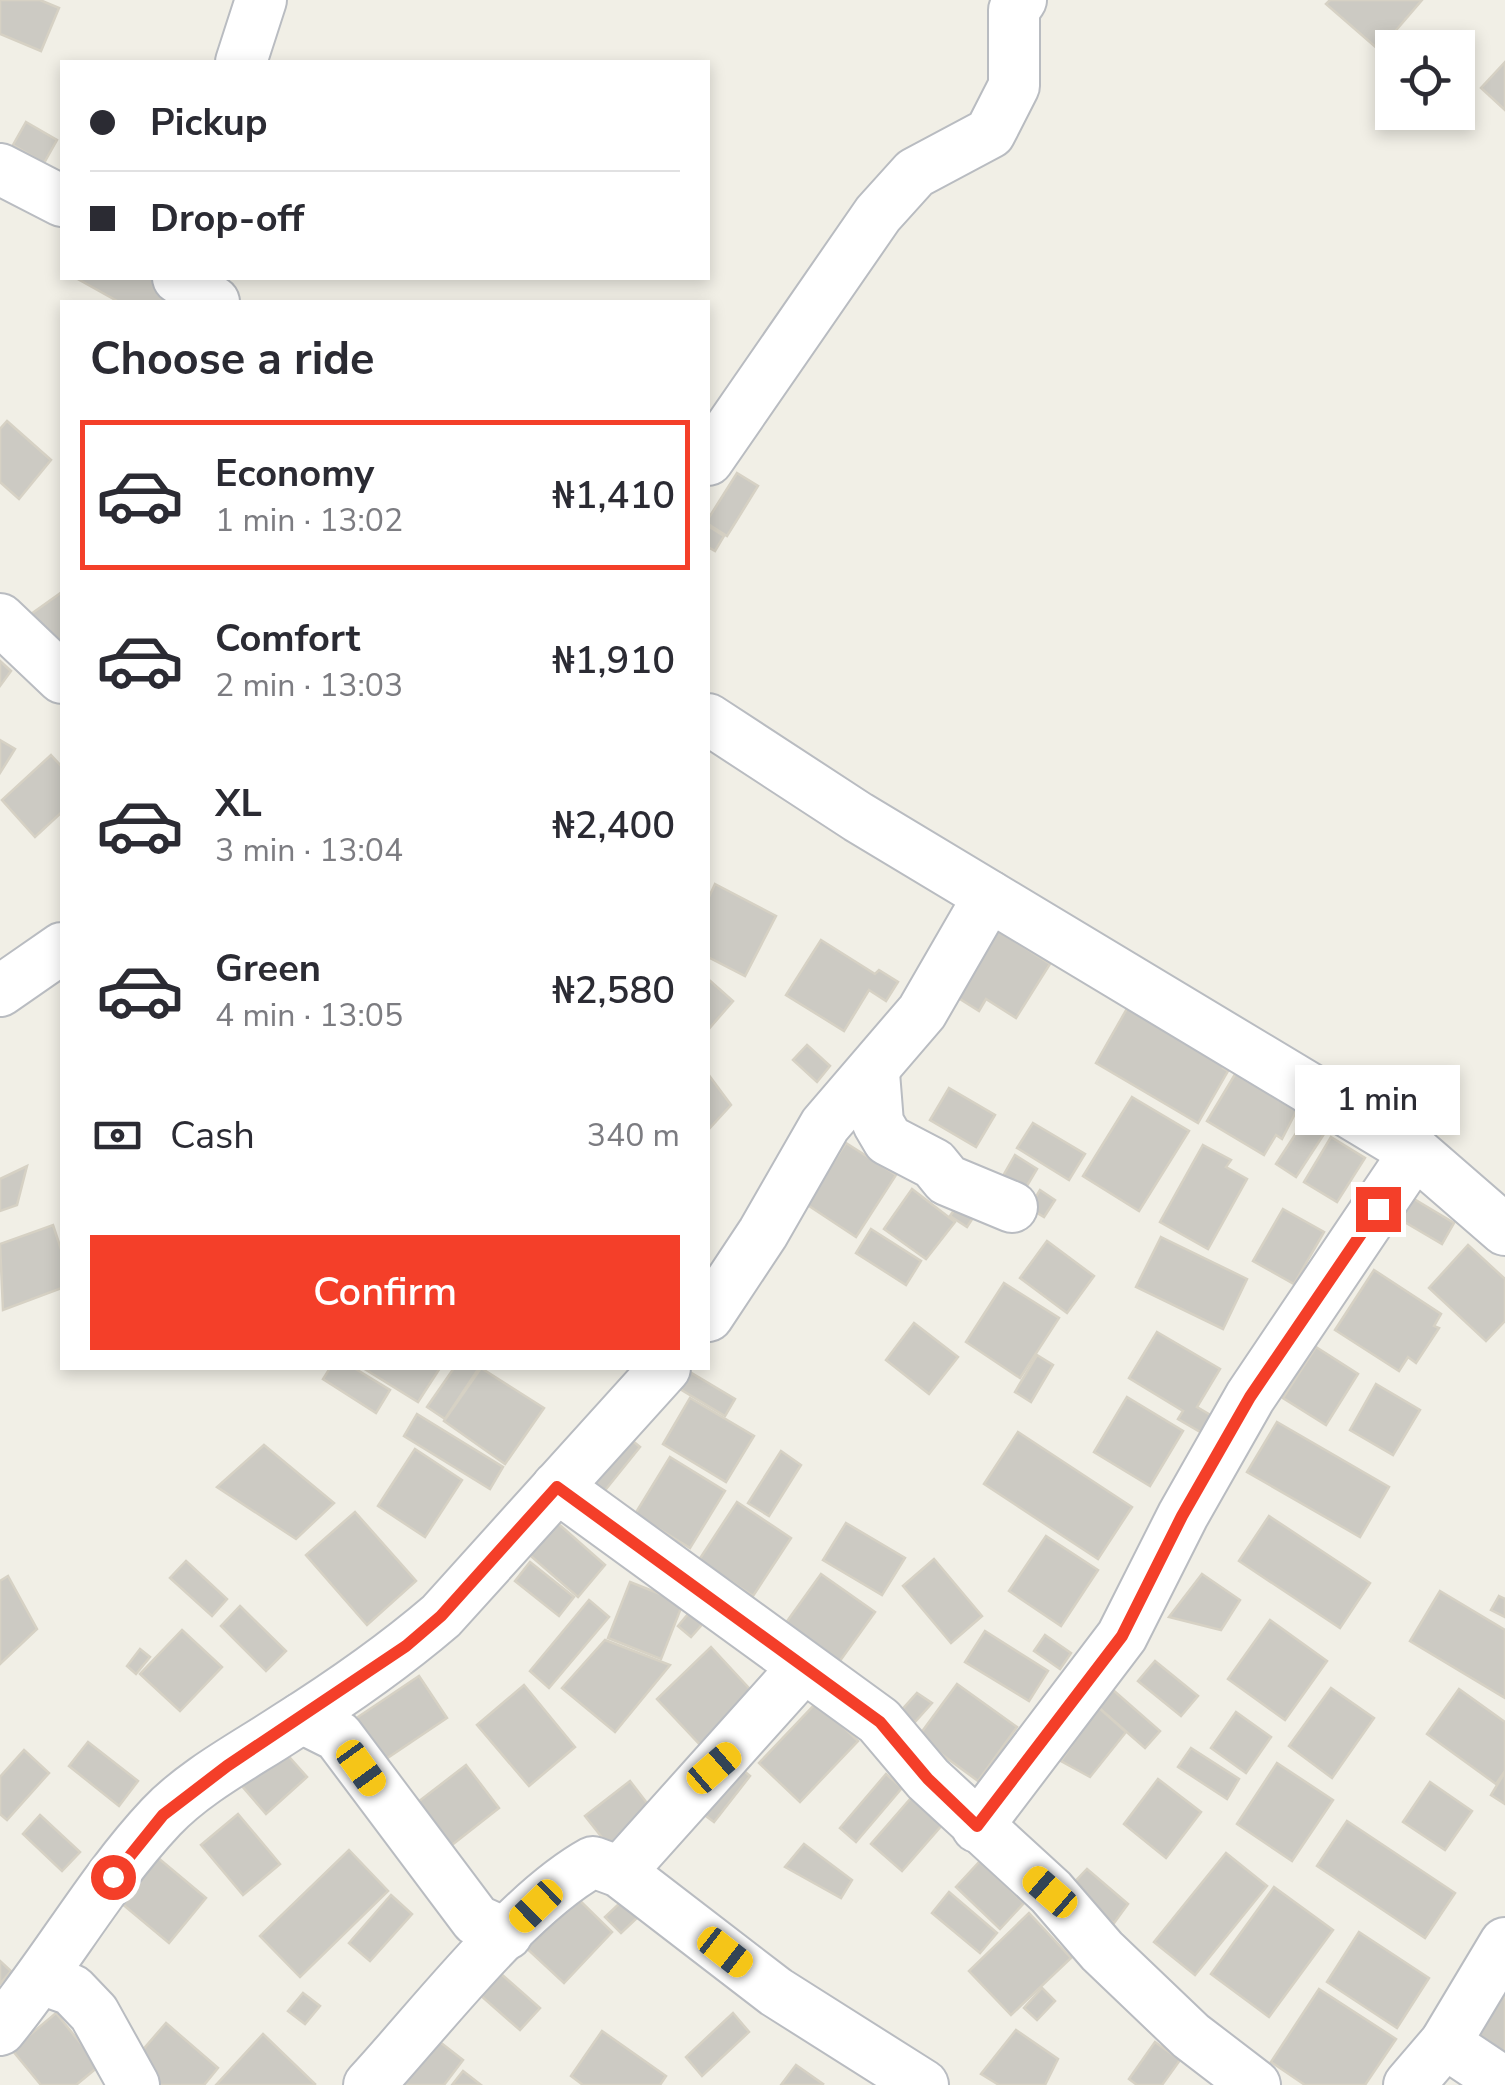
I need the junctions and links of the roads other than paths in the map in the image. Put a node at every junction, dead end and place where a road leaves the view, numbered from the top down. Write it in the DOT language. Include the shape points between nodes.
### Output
graph roads {
  1 [pos="262,0"];
  2 [pos="1021,0"];
  3 [pos="242,60"];
  4 [pos="5,180"];
  5 [pos="60,199"];
  6 [pos="181,280"];
  7 [pos="211,300"];
  8 [pos="710,457"];
  9 [pos="0,619"];
  10 [pos="60,676"];
  11 [pos="710,720"];
  12 [pos="989,896"];
  13 [pos="60,949"];
  14 [pos="0,991"];
  15 [pos="874,1073"];
  16 [pos="1414,1152"];
  17 [pos="1012,1206"];
  18 [pos="1505,1230"];
  19 [pos="710,1313"];
  20 [pos="663,1370"];
  21 [pos="557,1487"];
  22 [pos="802,1669"];
  23 [pos="302,1718"];
  24 [pos="977,1826"];
  25 [pos="620,1872"];
  26 [pos="508,1934"];
  27 [pos="1505,1943"];
  28 [pos="42,1979"];
  29 [pos="0,2030"];
  30 [pos="1445,2043"];
  31 [pos="1505,2082"];
  32 [pos="134,2085"];
  33 [pos="369,2085"];
  34 [pos="923,2085"];
  35 [pos="1255,2085"];
  36 [pos="1409,2085"];
  1 -- 3 [label="street"];
  2 -- 8 [label="street" via="1014,10 1014,86 990,133 915,173 878,214"];
  4 -- 5 [label="street"];
  6 -- 7 [label="street"];
  9 -- 10 [label="street"];
  11 -- 12 [label="street"];
  12 -- 15 [label="street" via="922,1012"];
  12 -- 16 [label="street"];
  13 -- 14 [label="street"];
  15 -- 17 [label="street" via="878,1123 888,1140 934,1164 947,1180"];
  15 -- 19 [label="street" via="825,1124"];
  16 -- 18 [label="street"];
  16 -- 24 [label="street" via="1250,1397 1122,1636"];
  20 -- 21 [label="street"];
  21 -- 22 [label="street"];
  21 -- 23 [label="street" via="441,1616"];
  22 -- 24 [label="street" via="880,1722"];
  22 -- 25 [label="street"];
  23 -- 26 [label="street" via="338,1736 476,1920"];
  23 -- 28 [label="street" via="163,1815 63,1939"];
  24 -- 35 [label="street" via="1191,2036"];
  25 -- 26 [label="street" via="593,1862 564,1878"];
  25 -- 34 [label="street" via="776,1992"];
  26 -- 33 [label="street"];
  27 -- 30 [label="street"];
  28 -- 29 [label="street"];
  28 -- 32 [label="street" via="72,1990 94,2013"];
  30 -- 31 [label="street"];
  30 -- 36 [label="street"];
}
